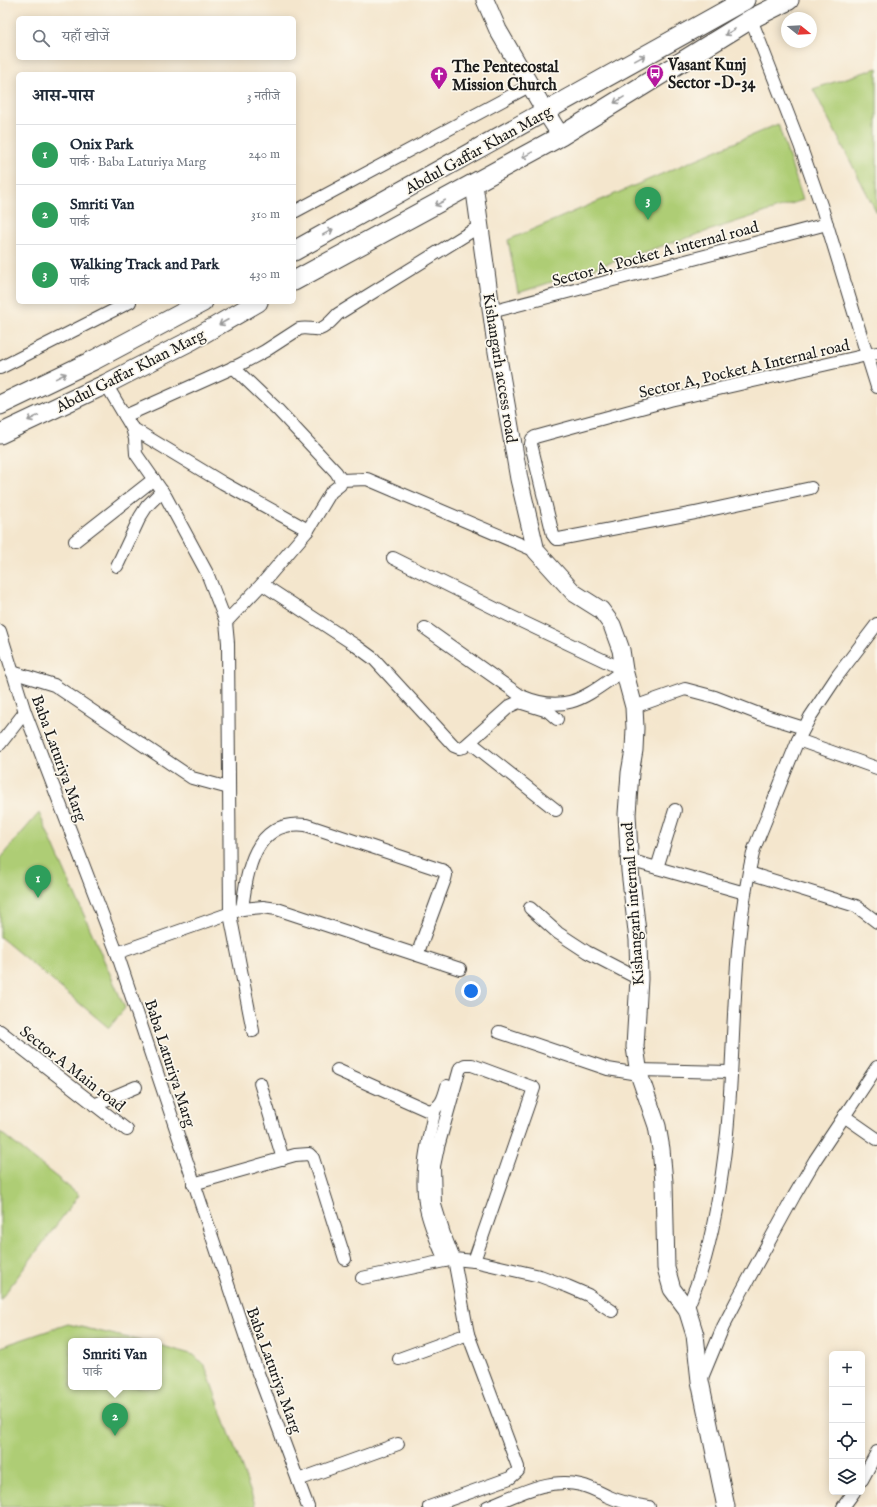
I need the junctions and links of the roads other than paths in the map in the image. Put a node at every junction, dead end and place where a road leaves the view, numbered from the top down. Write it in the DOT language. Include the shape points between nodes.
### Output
graph roads {
  1 [pos="485,0"];
  2 [pos="745,0"];
  3 [pos="788,0"];
  4 [pos="751,19"];
  5 [pos="531,85"];
  6 [pos="545,111"];
  7 [pos="561,136"];
  8 [pos="474,184"];
  9 [pos="296,211"];
  10 [pos="827,224"];
  11 [pos="480,226"];
  12 [pos="296,250"];
  13 [pos="296,280"];
  14 [pos="126,304"];
  15 [pos="199,304"];
  16 [pos="255,304"];
  17 [pos="491,312"];
  18 [pos="872,354"];
  19 [pos="233,367"];
  20 [pos="0,368"];
  21 [pos="106,384"];
  22 [pos="877,387"];
  23 [pos="0,405"];
  24 [pos="125,416"];
  25 [pos="132,428"];
  26 [pos="0,434"];
  27 [pos="154,479"];
  28 [pos="340,480"];
  29 [pos="810,488"];
  30 [pos="162,491"];
  31 [pos="308,530"];
  32 [pos="75,541"];
  33 [pos="536,550"];
  34 [pos="393,558"];
  35 [pos="117,566"];
  36 [pos="262,584"];
  37 [pos="226,622"];
  38 [pos="877,624"];
  39 [pos="425,628"];
  40 [pos="0,631"];
  41 [pos="624,670"];
  42 [pos="12,672"];
  43 [pos="634,707"];
  44 [pos="25,712"];
  45 [pos="557,719"];
  46 [pos="804,728"];
  47 [pos="798,740"];
  48 [pos="470,742"];
  49 [pos="0,744"];
  50 [pos="877,768"];
  51 [pos="229,788"];
  52 [pos="556,810"];
  53 [pos="675,810"];
  54 [pos="629,860"];
  55 [pos="657,868"];
  56 [pos="749,873"];
  57 [pos="745,893"];
  58 [pos="530,908"];
  59 [pos="242,909"];
  60 [pos="230,914"];
  61 [pos="877,922"];
  62 [pos="117,953"];
  63 [pos="417,955"];
  64 [pos="460,968"];
  65 [pos="639,980"];
  66 [pos="253,1030"];
  67 [pos="0,1032"];
  68 [pos="499,1032"];
  69 [pos="877,1067"];
  70 [pos="452,1069"];
  71 [pos="336,1070"];
  72 [pos="639,1072"];
  73 [pos="730,1072"];
  74 [pos="260,1083"];
  75 [pos="136,1087"];
  76 [pos="94,1105"];
  77 [pos="435,1109"];
  78 [pos="844,1116"];
  79 [pos="127,1130"];
  80 [pos="877,1139"];
  81 [pos="283,1158"];
  82 [pos="193,1184"];
  83 [pos="345,1259"];
  84 [pos="449,1260"];
  85 [pos="474,1261"];
  86 [pos="362,1278"];
  87 [pos="687,1310"];
  88 [pos="612,1311"];
  89 [pos="468,1334"];
  90 [pos="399,1359"];
  91 [pos="700,1381"];
  92 [pos="398,1444"];
  93 [pos="877,1452"];
  94 [pos="865,1474"];
  95 [pos="298,1480"];
  96 [pos="852,1495"];
  97 [pos="606,1502"];
  98 [pos="308,1507"];
  99 [pos="429,1507"];
  100 [pos="487,1507"];
  101 [pos="649,1507"];
  102 [pos="726,1507"];
  103 [pos="843,1507"];
  1 -- 5 [label="street" via="498,30"];
  6 -- 2 [label="main road, Abdul Gaffar Khan Marg, one-way"];
  3 -- 4 [label="main road, Abdul Gaffar Khan Marg"];
  4 -- 7 [label="main road, Abdul Gaffar Khan Marg, one-way"];
  4 -- 10 [label="street, Sector A, Pocket A Internal road" via="800,145"];
  5 -- 6 [label="street"];
  5 -- 9 [label="street"];
  6 -- 7 [label="street"];
  12 -- 6 [label="main road, Abdul Gaffar Khan Marg, one-way"];
  7 -- 8 [label="main road, Abdul Gaffar Khan Marg, one-way"];
  8 -- 11 [label="street, Kishangarh access road"];
  8 -- 13 [label="main road, Abdul Gaffar Khan Marg, one-way"];
  10 -- 17 [label="street, Sector A, Pocket A internal road"];
  10 -- 18 [label="street, Sector A, Pocket A Internal road"];
  11 -- 17 [label="street, Kishangarh access road"];
  11 -- 19 [label="street" via="338,314 320,329 299,329 265,351"];
  14 -- 20 [label="street"];
  23 -- 15 [label="main road, Abdul Gaffar Khan Marg, one-way" via="94,360"];
  16 -- 21 [label="main road, Abdul Gaffar Khan Marg, one-way" via="192,340"];
  17 -- 33 [label="street, Kishangarh access road" via="520,479"];
  18 -- 22 [label="street"];
  18 -- 29 [label="street, Sector A, Pocket A Internal road" via="670,400 532,439 531,444 556,539"];
  19 -- 24 [label="street"];
  19 -- 28 [label="street" via="278,410 336,472"];
  21 -- 24 [label="street"];
  21 -- 26 [label="main road, Abdul Gaffar Khan Marg, one-way"];
  24 -- 25 [label="street"];
  25 -- 27 [label="street" via="136,454"];
  25 -- 31 [label="street"];
  27 -- 30 [label="street"];
  27 -- 32 [label="street"];
  28 -- 31 [label="street" via="340,485 331,492"];
  28 -- 33 [label="street" via="367,479"];
  30 -- 35 [label="street" via="140,517"];
  30 -- 37 [label="street" via="208,573"];
  31 -- 36 [label="street"];
  33 -- 41 [label="street, Kishangarh internal road" via="574,593 601,610 617,637"];
  34 -- 41 [label="street"];
  36 -- 37 [label="street"];
  36 -- 48 [label="street" via="374,659 454,746 460,748"];
  37 -- 51 [label="street"];
  38 -- 46 [label="street" via="824,695"];
  39 -- 41 [label="street" via="521,696 534,702 567,704 578,700"];
  40 -- 42 [label="street, Baba Laturiya Marg"];
  41 -- 43 [label="street, Kishangarh internal road"];
  42 -- 44 [label="street, Baba Laturiya Marg"];
  42 -- 51 [label="street" via="54,686 192,778"];
  43 -- 46 [label="street" via="685,689"];
  43 -- 54 [label="street, Kishangarh internal road" via="634,750 627,801"];
  44 -- 49 [label="street"];
  44 -- 62 [label="street, Baba Laturiya Marg"];
  45 -- 48 [label="street" via="548,711 519,702 510,706"];
  46 -- 47 [label="street"];
  47 -- 50 [label="street"];
  47 -- 56 [label="street" via="754,849"];
  48 -- 52 [label="street"];
  51 -- 60 [label="street"];
  53 -- 55 [label="street"];
  54 -- 55 [label="street"];
  54 -- 65 [label="street, Kishangarh internal road" via="638,940"];
  55 -- 57 [label="street"];
  56 -- 57 [label="street"];
  56 -- 61 [label="street" via="856,906"];
  57 -- 73 [label="street"];
  58 -- 65 [label="street" via="558,933 586,952"];
  59 -- 60 [label="street"];
  59 -- 63 [label="street" via="277,909"];
  59 -- 63 [label="street" via="248,871 257,848 276,830 295,824 306,825 444,871 445,879"];
  60 -- 62 [label="street"];
  60 -- 66 [label="street"];
  62 -- 82 [label="street, Baba Laturiya Marg"];
  63 -- 64 [label="street"];
  65 -- 72 [label="street, Kishangarh internal road" via="635,1047"];
  67 -- 76 [label="street, Sector A Main road"];
  68 -- 72 [label="street" via="608,1069"];
  69 -- 78 [label="street"];
  70 -- 77 [label="street" via="444,1099"];
  71 -- 77 [label="street" via="429,1110"];
  72 -- 73 [label="street"];
  72 -- 87 [label="street, Kishangarh internal road" via="657,1126 661,1149 666,1268 672,1289"];
  73 -- 87 [label="street" via="726,1144 714,1216 701,1272"];
  74 -- 81 [label="street"];
  75 -- 76 [label="street"];
  76 -- 79 [label="street, Sector A Main road"];
  77 -- 84 [label="street" via="424,1158 425,1204"];
  78 -- 80 [label="street"];
  78 -- 91 [label="street" via="797,1190 752,1272 723,1327"];
  81 -- 82 [label="street"];
  81 -- 83 [label="street" via="303,1154 309,1154 313,1158"];
  82 -- 95 [label="street, Baba Laturiya Marg" via="255,1365"];
  84 -- 85 [label="street"];
  84 -- 85 [label="street" via="435,1205 434,1166 460,1068 472,1065 534,1088"];
  84 -- 86 [label="street"];
  84 -- 89 [label="street"];
  85 -- 88 [label="street" via="540,1276 588,1295"];
  87 -- 91 [label="street, Kishangarh internal road" via="694,1335"];
  89 -- 90 [label="street"];
  89 -- 99 [label="street" via="518,1471 510,1478"];
  91 -- 102 [label="street, Kishangarh internal road"];
  92 -- 95 [label="street"];
  93 -- 94 [label="street"];
  95 -- 98 [label="street, Baba Laturiya Marg"];
  96 -- 103 [label="street"];
  97 -- 100 [label="street" via="582,1485 560,1482 544,1484"];
  97 -- 101 [label="street"];
}
